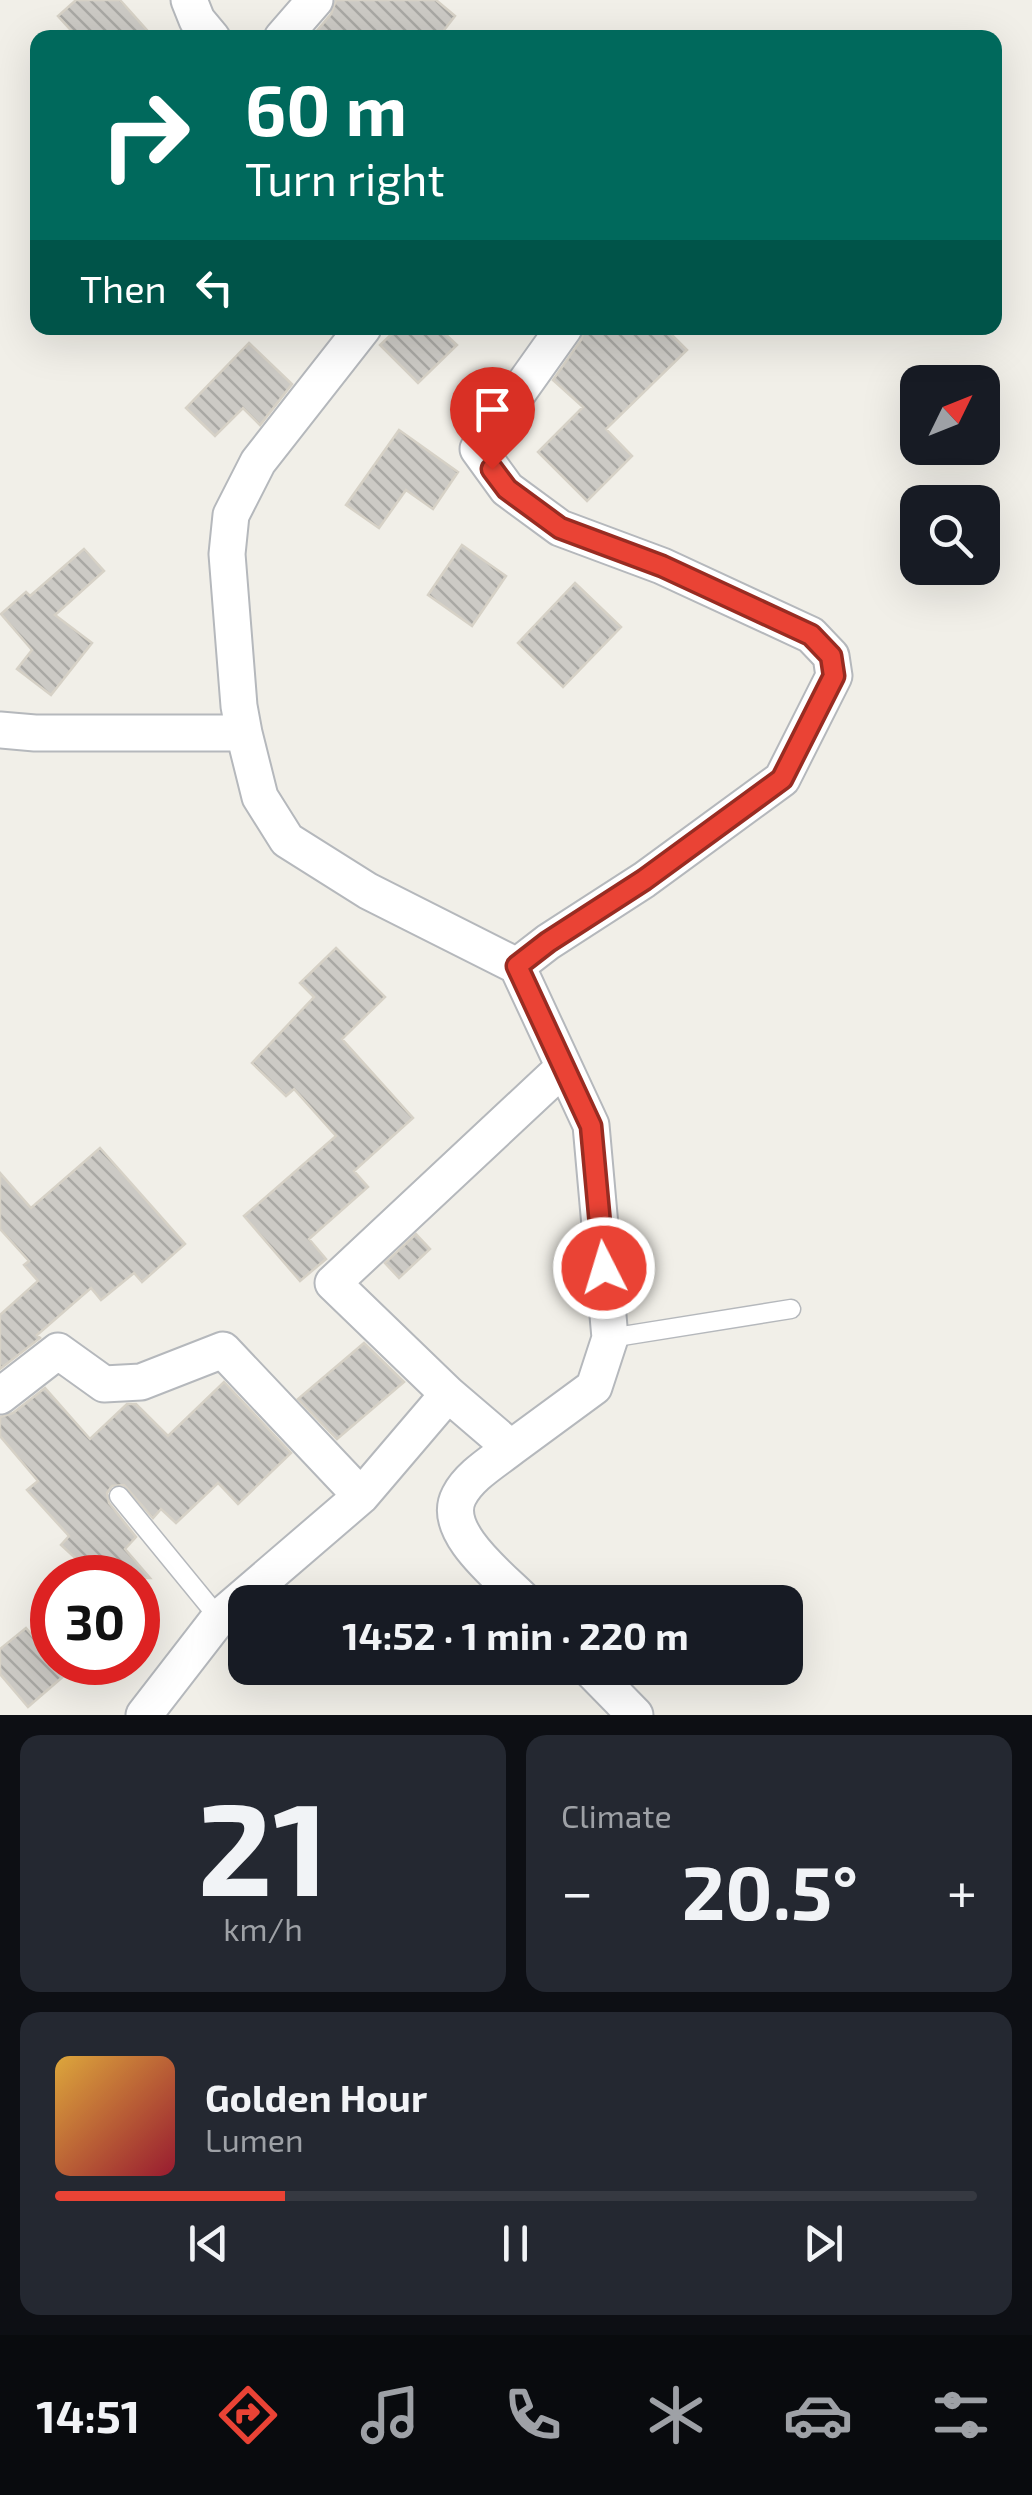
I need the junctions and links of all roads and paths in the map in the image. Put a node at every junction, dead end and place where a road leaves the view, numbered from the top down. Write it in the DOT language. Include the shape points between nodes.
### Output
graph roads {
  1 [pos="189,0"];
  2 [pos="314,0"];
  3 [pos="205,30"];
  4 [pos="289,30"];
  5 [pos="358,335"];
  6 [pos="559,335"];
  7 [pos="0,730"];
  8 [pos="244,733"];
  9 [pos="517,966"];
  10 [pos="564,1066"];
  11 [pos="791,1309"];
  12 [pos="610,1338"];
  13 [pos="448,1394"];
  14 [pos="0,1396"];
  15 [pos="510,1448"];
  16 [pos="119,1496"];
  17 [pos="361,1496"];
  18 [pos="509,1585"];
  19 [pos="219,1618"];
  20 [pos="606,1685"];
  21 [pos="144,1715"];
  22 [pos="635,1715"];
  1 -- 3 [label="street"];
  2 -- 4 [label="street"];
  5 -- 8 [label="street" via="258,462 232,515 227,554"];
  6 -- 9 [label="street" via="478,449 507,489 560,528 662,566 811,635 831,656 834,676 782,779"];
  7 -- 8 [label="street"];
  8 -- 9 [label="street" via="260,798 287,840 368,891"];
  9 -- 10 [label="street"];
  10 -- 12 [label="street" via="591,1126"];
  10 -- 13 [label="street" via="333,1283"];
  11 -- 12 [label="lane"];
  12 -- 15 [label="street" via="594,1387"];
  13 -- 15 [label="street"];
  13 -- 17 [label="street"];
  14 -- 17 [label="street" via="58,1351 104,1384 141,1382 223,1350"];
  15 -- 18 [label="street" via="459,1496 454,1517"];
  16 -- 19 [label="lane"];
  17 -- 19 [label="street"];
  19 -- 21 [label="street"];
  20 -- 22 [label="street"];
}
